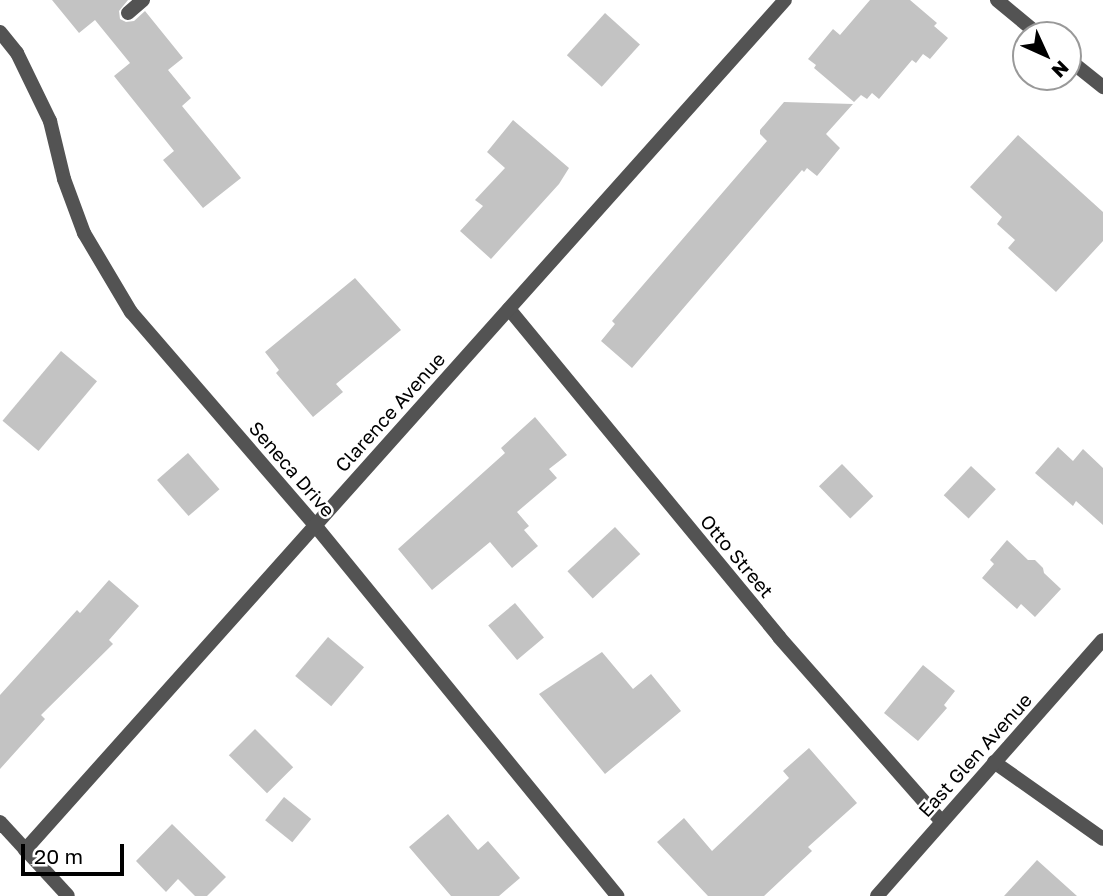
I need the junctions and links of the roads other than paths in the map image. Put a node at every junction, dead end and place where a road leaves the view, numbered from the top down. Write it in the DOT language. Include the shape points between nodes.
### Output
graph roads {
  1 [pos="142,0"];
  2 [pos="785,0"];
  3 [pos="997,0"];
  4 [pos="128,13"];
  5 [pos="1022,21"];
  6 [pos="0,32"];
  7 [pos="1082,71"];
  8 [pos="1103,88"];
  9 [pos="509,309"];
  10 [pos="314,524"];
  11 [pos="1103,640"];
  12 [pos="994,762"];
  13 [pos="942,821"];
  14 [pos="0,822"];
  15 [pos="1103,839"];
  16 [pos="25,850"];
  17 [pos="68,896"];
  18 [pos="617,896"];
  19 [pos="877,896"];
  1 -- 4 [label="street"];
  2 -- 9 [label="street, Clarence Avenue"];
  3 -- 5 [label="street"];
  6 -- 10 [label="street, Seneca Drive" via="17,53 50,121 84,233 131,312"];
  7 -- 8 [label="street"];
  9 -- 10 [label="street, Clarence Avenue"];
  9 -- 13 [label="street, Otto Street" via="779,637"];
  10 -- 16 [label="street, Clarence Avenue"];
  10 -- 18 [label="street, Seneca Drive"];
  11 -- 12 [label="street, East Glen Avenue"];
  12 -- 13 [label="street, East Glen Avenue"];
  12 -- 15 [label="street"];
  13 -- 19 [label="street, East Glen Avenue"];
  14 -- 16 [label="street"];
  16 -- 17 [label="street"];
}
